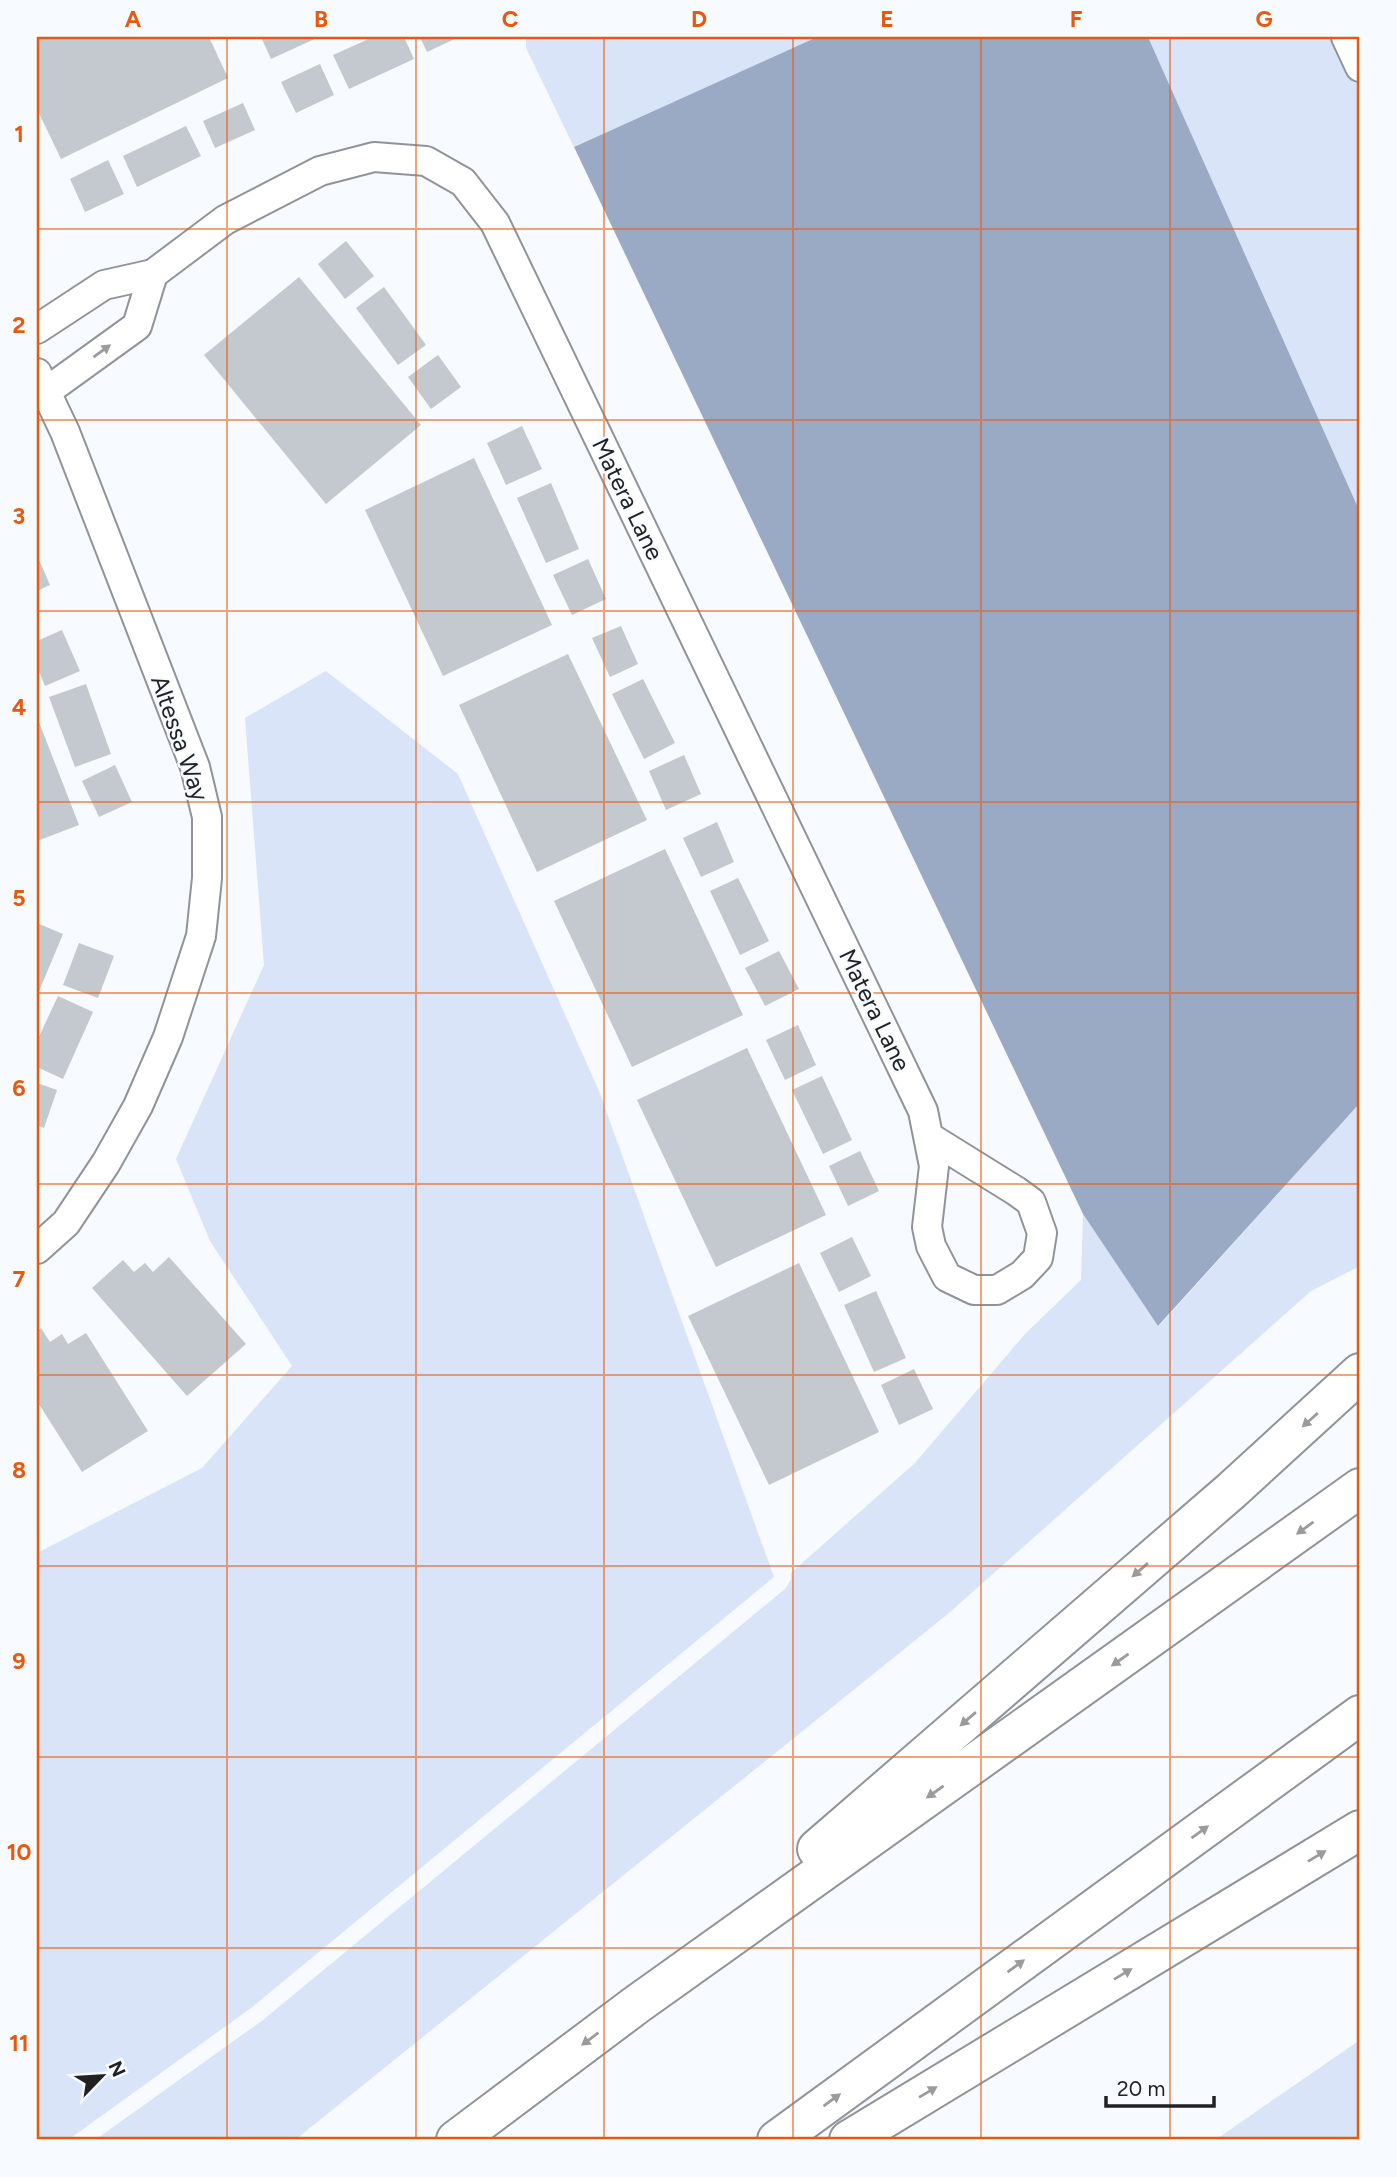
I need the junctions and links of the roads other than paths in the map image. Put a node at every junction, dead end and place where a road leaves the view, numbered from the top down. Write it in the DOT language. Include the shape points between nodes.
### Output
graph roads {
  1 [pos="1346,37"];
  2 [pos="1360,67"];
  3 [pos="153,274"];
  4 [pos="37,329"];
  5 [pos="42,382"];
  6 [pos="929,1137"];
  7 [pos="37,1249"];
  8 [pos="1360,1373"];
  9 [pos="1360,1488"];
  10 [pos="1360,1715"];
  11 [pos="1360,1830"];
  12 [pos="636,2005"];
  13 [pos="456,2140"];
  14 [pos="777,2140"];
  15 [pos="849,2140"];
  1 -- 2 [label="street"];
  3 -- 4 [label="street, Matera Lane" via="104,285"];
  5 -- 3 [label="street, one-way" via="137,326"];
  3 -- 6 [label="street, Matera Lane" via="225,220 320,171 374,157 426,161 463,182 495,223 923,1111"];
  5 -- 7 [label="street, Altessa Way" via="195,767 207,817 208,878 201,936 168,1037 138,1106 66,1223"];
  6 -- 6 [label="street, Matera Lane" via="934,1166 927,1227 931,1246 947,1277 974,1290 997,1290 1022,1275 1038,1258 1042,1233 1031,1202"];
  8 -- 12 [label="highway, one-way" via="1231,1491"];
  9 -- 12 [label="highway, one-way"];
  14 -- 10 [label="highway, one-way"];
  15 -- 11 [label="highway, one-way"];
  12 -- 13 [label="highway, one-way"];
}
